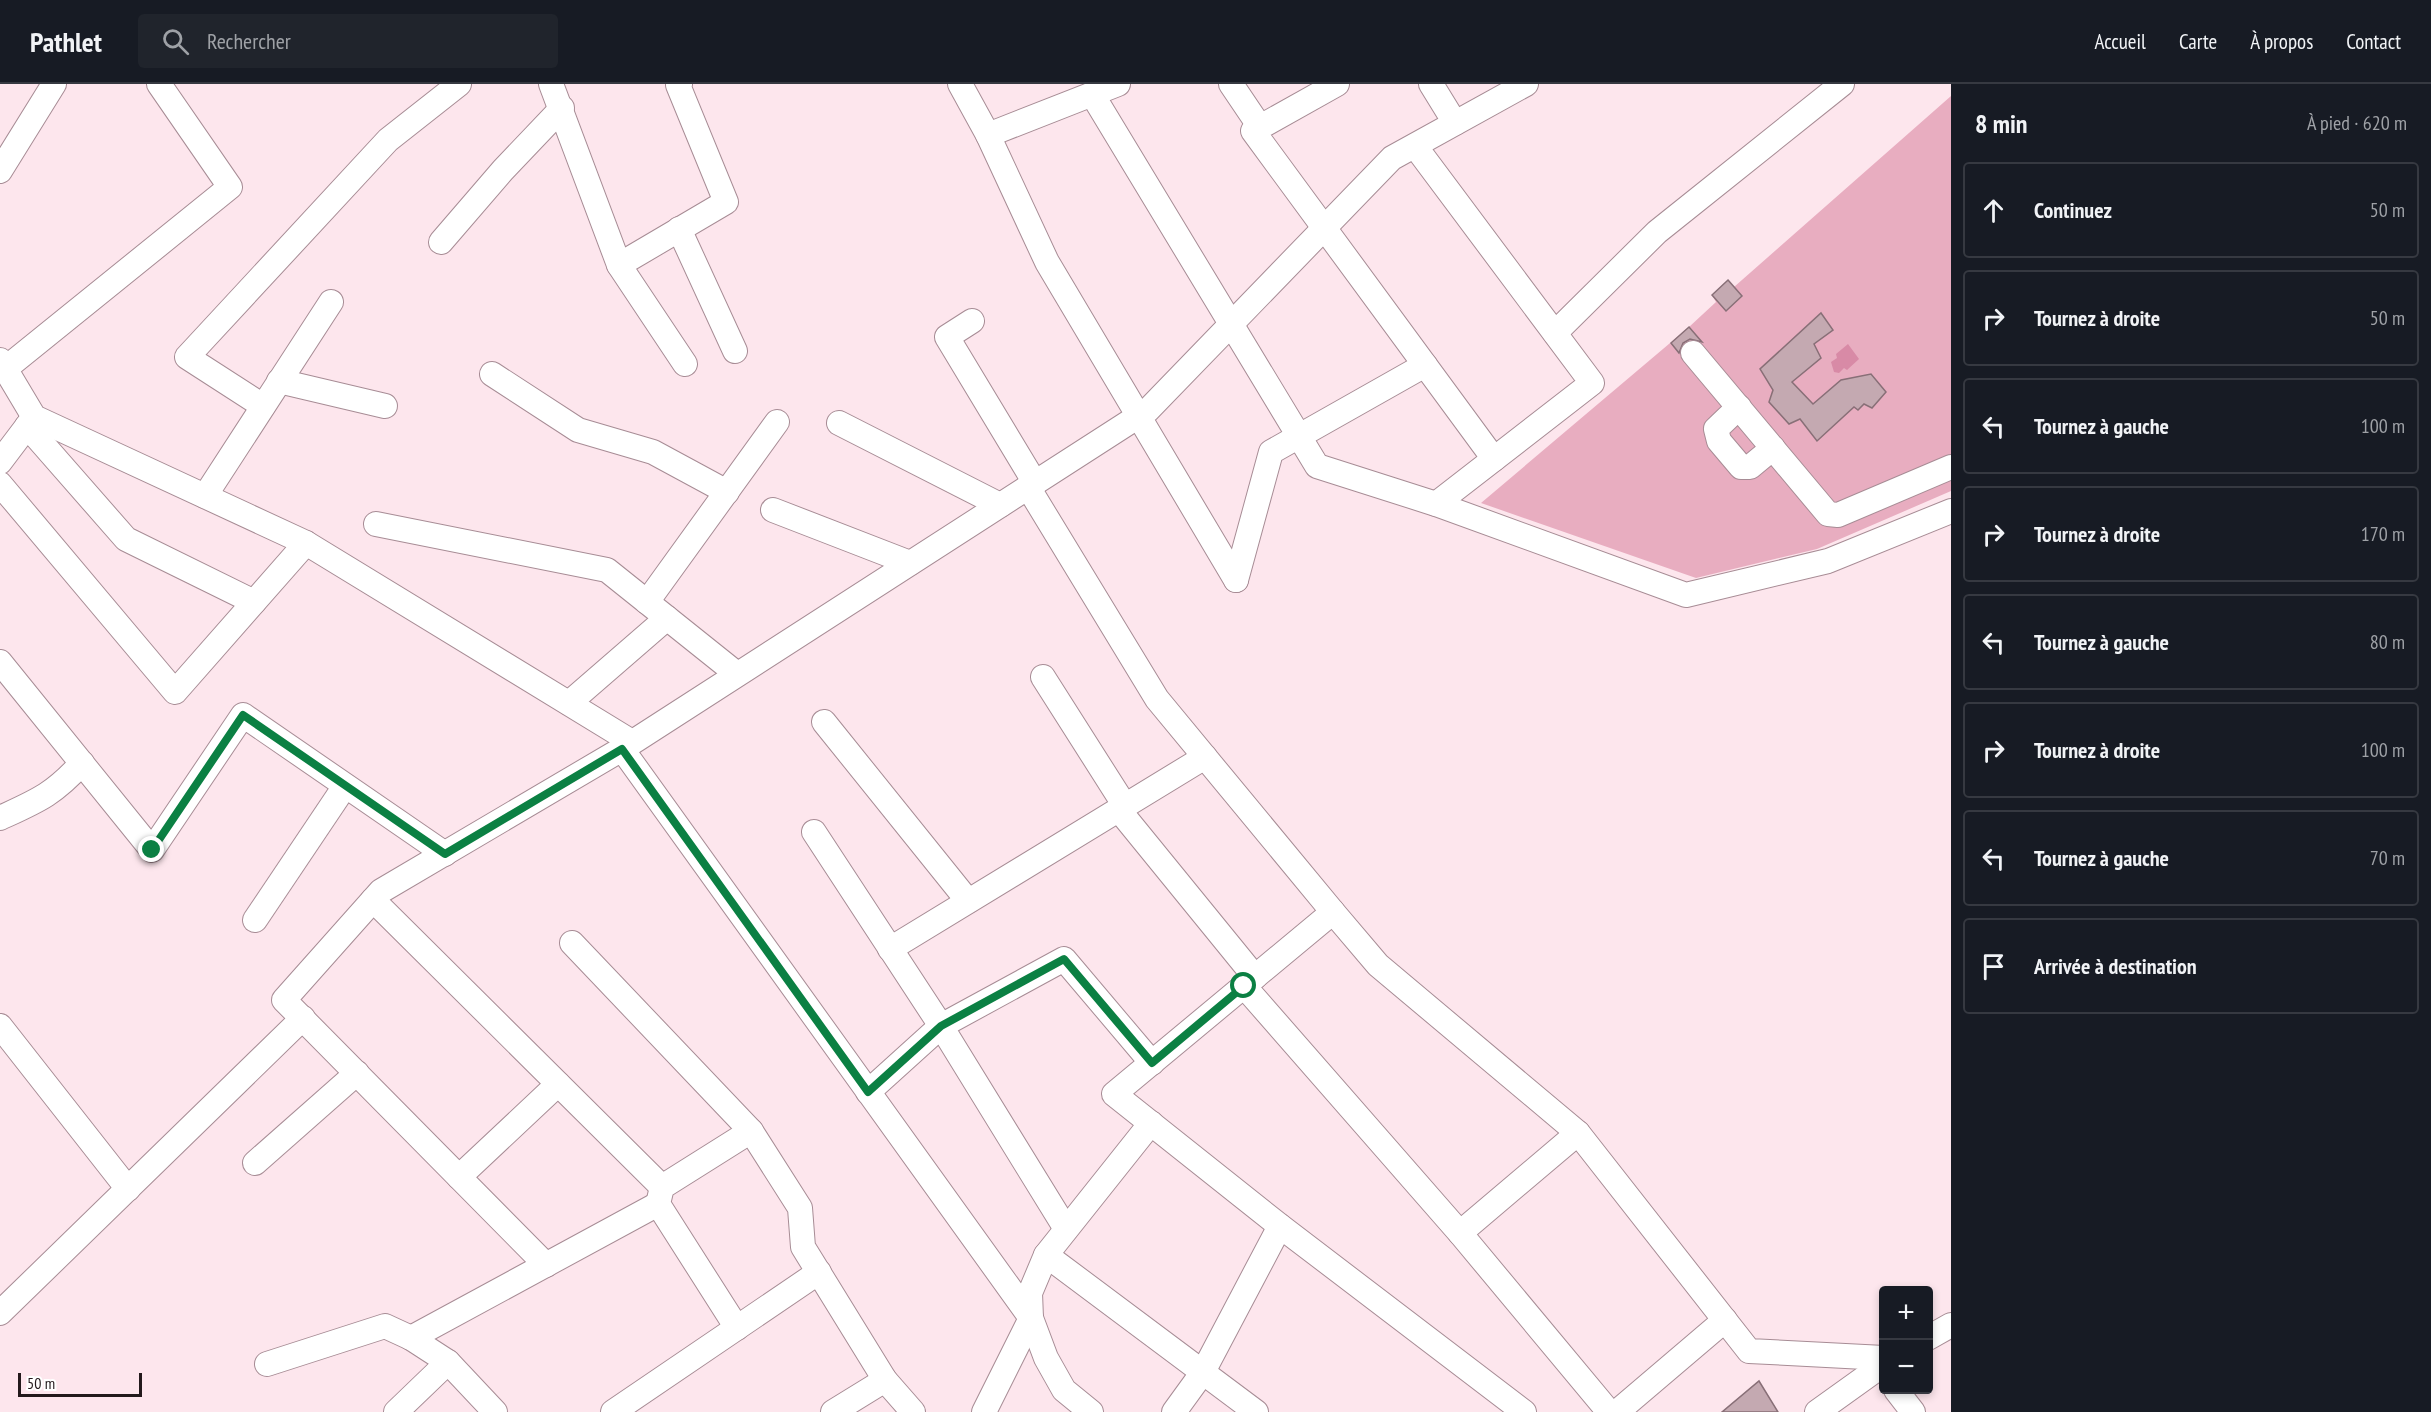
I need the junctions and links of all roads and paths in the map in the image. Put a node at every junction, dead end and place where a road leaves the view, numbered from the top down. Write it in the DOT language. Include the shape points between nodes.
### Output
graph roads {
  1 [pos="54,84"];
  2 [pos="159,84"];
  3 [pos="459,84"];
  4 [pos="551,84"];
  5 [pos="680,84"];
  6 [pos="960,84"];
  7 [pos="1118,84"];
  8 [pos="1231,84"];
  9 [pos="1337,84"];
  10 [pos="1431,84"];
  11 [pos="1526,84"];
  12 [pos="1842,84"];
  13 [pos="1082,92"];
  14 [pos="562,108"];
  15 [pos="1455,123"];
  16 [pos="1260,127"];
  17 [pos="988,135"];
  18 [pos="1415,146"];
  19 [pos="0,171"];
  20 [pos="1324,228"];
  21 [pos="680,229"];
  22 [pos="441,242"];
  23 [pos="619,265"];
  24 [pos="331,302"];
  25 [pos="972,321"];
  26 [pos="1231,324"];
  27 [pos="1554,333"];
  28 [pos="735,351"];
  29 [pos="1693,353"];
  30 [pos="3,364"];
  31 [pos="685,364"];
  32 [pos="1425,365"];
  33 [pos="492,374"];
  34 [pos="279,381"];
  35 [pos="263,406"];
  36 [pos="385,406"];
  37 [pos="1739,407"];
  38 [pos="1138,417"];
  39 [pos="31,422"];
  40 [pos="777,422"];
  41 [pos="839,423"];
  42 [pos="1299,436"];
  43 [pos="1773,448"];
  44 [pos="1494,459"];
  45 [pos="0,462"];
  46 [pos="1951,466"];
  47 [pos="0,484"];
  48 [pos="1032,485"];
  49 [pos="727,492"];
  50 [pos="205,496"];
  51 [pos="1436,504"];
  52 [pos="1000,506"];
  53 [pos="773,510"];
  54 [pos="1951,511"];
  55 [pos="376,524"];
  56 [pos="306,543"];
  57 [pos="910,563"];
  58 [pos="254,602"];
  59 [pos="647,602"];
  60 [pos="667,618"];
  61 [pos="0,662"];
  62 [pos="737,674"];
  63 [pos="1043,677"];
  64 [pos="569,703"];
  65 [pos="824,722"];
  66 [pos="627,745"];
  67 [pos="1205,757"];
  68 [pos="82,763"];
  69 [pos="345,786"];
  70 [pos="1122,808"];
  71 [pos="0,818"];
  72 [pos="814,832"];
  73 [pos="445,854"];
  74 [pos="374,900"];
  75 [pos="968,902"];
  76 [pos="1333,912"];
  77 [pos="255,920"];
  78 [pos="572,943"];
  79 [pos="890,949"];
  80 [pos="1250,981"];
  81 [pos="303,1018"];
  82 [pos="0,1026"];
  83 [pos="941,1026"];
  84 [pos="1152,1063"];
  85 [pos="357,1073"];
  86 [pos="558,1084"];
  87 [pos="868,1092"];
  88 [pos="1151,1123"];
  89 [pos="751,1131"];
  90 [pos="1578,1133"];
  91 [pos="255,1163"];
  92 [pos="459,1177"];
  93 [pos="128,1189"];
  94 [pos="660,1196"];
  95 [pos="1280,1226"];
  96 [pos="1066,1229"];
  97 [pos="1460,1233"];
  98 [pos="1046,1255"];
  99 [pos="546,1265"];
  100 [pos="819,1272"];
  101 [pos="0,1313"];
  102 [pos="1031,1318"];
  103 [pos="1725,1320"];
  104 [pos="1951,1326"];
  105 [pos="737,1328"];
  106 [pos="1933,1336"];
  107 [pos="411,1338"];
  108 [pos="448,1362"];
  109 [pos="267,1364"];
  110 [pos="1879,1366"];
  111 [pos="1879,1368"];
  112 [pos="1203,1372"];
  113 [pos="885,1380"];
  114 [pos="1900,1394"];
  115 [pos="396,1412"];
  116 [pos="495,1412"];
  117 [pos="613,1412"];
  118 [pos="832,1412"];
  119 [pos="913,1412"];
  120 [pos="984,1412"];
  121 [pos="1091,1412"];
  122 [pos="1174,1412"];
  123 [pos="1257,1412"];
  124 [pos="1524,1412"];
  125 [pos="1610,1412"];
  126 [pos="1617,1412"];
  127 [pos="1817,1412"];
  128 [pos="1914,1412"];
  1 -- 19 [label="street"];
  2 -- 30 [label="street" via="230,187"];
  3 -- 35 [label="street" via="388,140 187,357"];
  4 -- 14 [label="street"];
  5 -- 21 [label="street" via="726,202"];
  6 -- 17 [label="street"];
  7 -- 13 [label="street"];
  8 -- 16 [label="street"];
  9 -- 16 [label="street"];
  10 -- 15 [label="street"];
  11 -- 15 [label="street"];
  12 -- 27 [label="street" via="1657,232"];
  13 -- 17 [label="street"];
  13 -- 26 [label="street"];
  14 -- 22 [label="street"];
  14 -- 23 [label="street"];
  15 -- 18 [label="street"];
  16 -- 20 [label="street" via="1253,131"];
  17 -- 38 [label="street" via="1047,262"];
  18 -- 20 [label="street" via="1392,158"];
  18 -- 27 [label="street"];
  20 -- 26 [label="street"];
  20 -- 32 [label="street"];
  21 -- 23 [label="street"];
  21 -- 28 [label="street"];
  23 -- 31 [label="street"];
  24 -- 34 [label="street"];
  25 -- 48 [label="street" via="947,337"];
  26 -- 38 [label="street"];
  26 -- 42 [label="street"];
  27 -- 44 [label="street" via="1592,383"];
  29 -- 37 [label="street"];
  30 -- 39 [label="street"];
  32 -- 42 [label="street"];
  32 -- 44 [label="street"];
  33 -- 49 [label="street" via="578,430 653,452"];
  34 -- 35 [label="street"];
  34 -- 36 [label="street"];
  35 -- 50 [label="street"];
  37 -- 43 [label="street"];
  37 -- 43 [label="street" via="1716,429 1719,441 1742,467 1750,467"];
  38 -- 42 [label="street" via="1236,580 1271,452"];
  38 -- 48 [label="street"];
  39 -- 45 [label="street"];
  39 -- 50 [label="street"];
  39 -- 58 [label="street" via="126,539"];
  40 -- 49 [label="street"];
  41 -- 52 [label="street"];
  42 -- 51 [label="street" via="1317,466"];
  43 -- 46 [label="street" via="1828,514 1838,515"];
  44 -- 51 [label="street"];
  47 -- 58 [label="street" via="176,692"];
  48 -- 52 [label="street"];
  48 -- 67 [label="street" via="1157,699"];
  49 -- 59 [label="street"];
  50 -- 56 [label="street"];
  51 -- 54 [label="street" via="1686,595 1828,561"];
  52 -- 57 [label="street"];
  53 -- 57 [label="street"];
  55 -- 59 [label="street" via="607,570"];
  56 -- 58 [label="street"];
  56 -- 64 [label="street"];
  57 -- 62 [label="street"];
  59 -- 60 [label="street"];
  60 -- 62 [label="street"];
  60 -- 64 [label="street"];
  61 -- 68 [label="street"];
  62 -- 66 [label="street"];
  63 -- 70 [label="street"];
  64 -- 66 [label="street"];
  65 -- 75 [label="street"];
  66 -- 73 [label="street"];
  66 -- 87 [label="street"];
  67 -- 70 [label="street"];
  67 -- 76 [label="street"];
  68 -- 69 [label="street" via="152,850 243,715"];
  68 -- 71 [label="street" via="49,795"];
  69 -- 73 [label="street"];
  69 -- 77 [label="street"];
  70 -- 75 [label="street"];
  70 -- 80 [label="street"];
  72 -- 79 [label="street"];
  73 -- 74 [label="street" via="381,891"];
  74 -- 81 [label="street" via="284,1000"];
  74 -- 86 [label="street"];
  75 -- 79 [label="street"];
  76 -- 80 [label="street"];
  76 -- 90 [label="street" via="1378,965"];
  78 -- 89 [label="street"];
  79 -- 83 [label="street"];
  80 -- 84 [label="street"];
  80 -- 97 [label="street"];
  81 -- 85 [label="street"];
  81 -- 93 [label="street"];
  82 -- 93 [label="street"];
  83 -- 84 [label="street" via="1064,959"];
  83 -- 87 [label="street"];
  83 -- 96 [label="street"];
  84 -- 88 [label="street" via="1114,1094"];
  85 -- 91 [label="street"];
  85 -- 92 [label="street"];
  86 -- 92 [label="street"];
  86 -- 94 [label="street"];
  87 -- 102 [label="street"];
  88 -- 95 [label="street"];
  88 -- 96 [label="street"];
  89 -- 94 [label="street"];
  89 -- 100 [label="street" via="800,1208 803,1247"];
  90 -- 97 [label="street"];
  90 -- 103 [label="street"];
  92 -- 99 [label="street"];
  93 -- 101 [label="street"];
  94 -- 99 [label="street"];
  94 -- 105 [label="street"];
  95 -- 112 [label="street"];
  95 -- 124 [label="street"];
  96 -- 98 [label="street"];
  97 -- 125 [label="street"];
  98 -- 102 [label="street" via="1030,1293"];
  98 -- 112 [label="street"];
  99 -- 107 [label="street"];
  100 -- 105 [label="street"];
  100 -- 113 [label="street"];
  102 -- 120 [label="street"];
  102 -- 121 [label="street" via="1046,1358 1064,1390"];
  103 -- 110 [label="street" via="1749,1351"];
  103 -- 126 [label="street"];
  104 -- 106 [label="street"];
  105 -- 117 [label="street"];
  107 -- 108 [label="street"];
  107 -- 109 [label="street" via="385,1326"];
  108 -- 115 [label="street"];
  108 -- 116 [label="street"];
  111 -- 127 [label="street"];
  112 -- 122 [label="street"];
  112 -- 123 [label="street"];
  113 -- 118 [label="street"];
  113 -- 119 [label="street"];
  114 -- 128 [label="street"];
}
